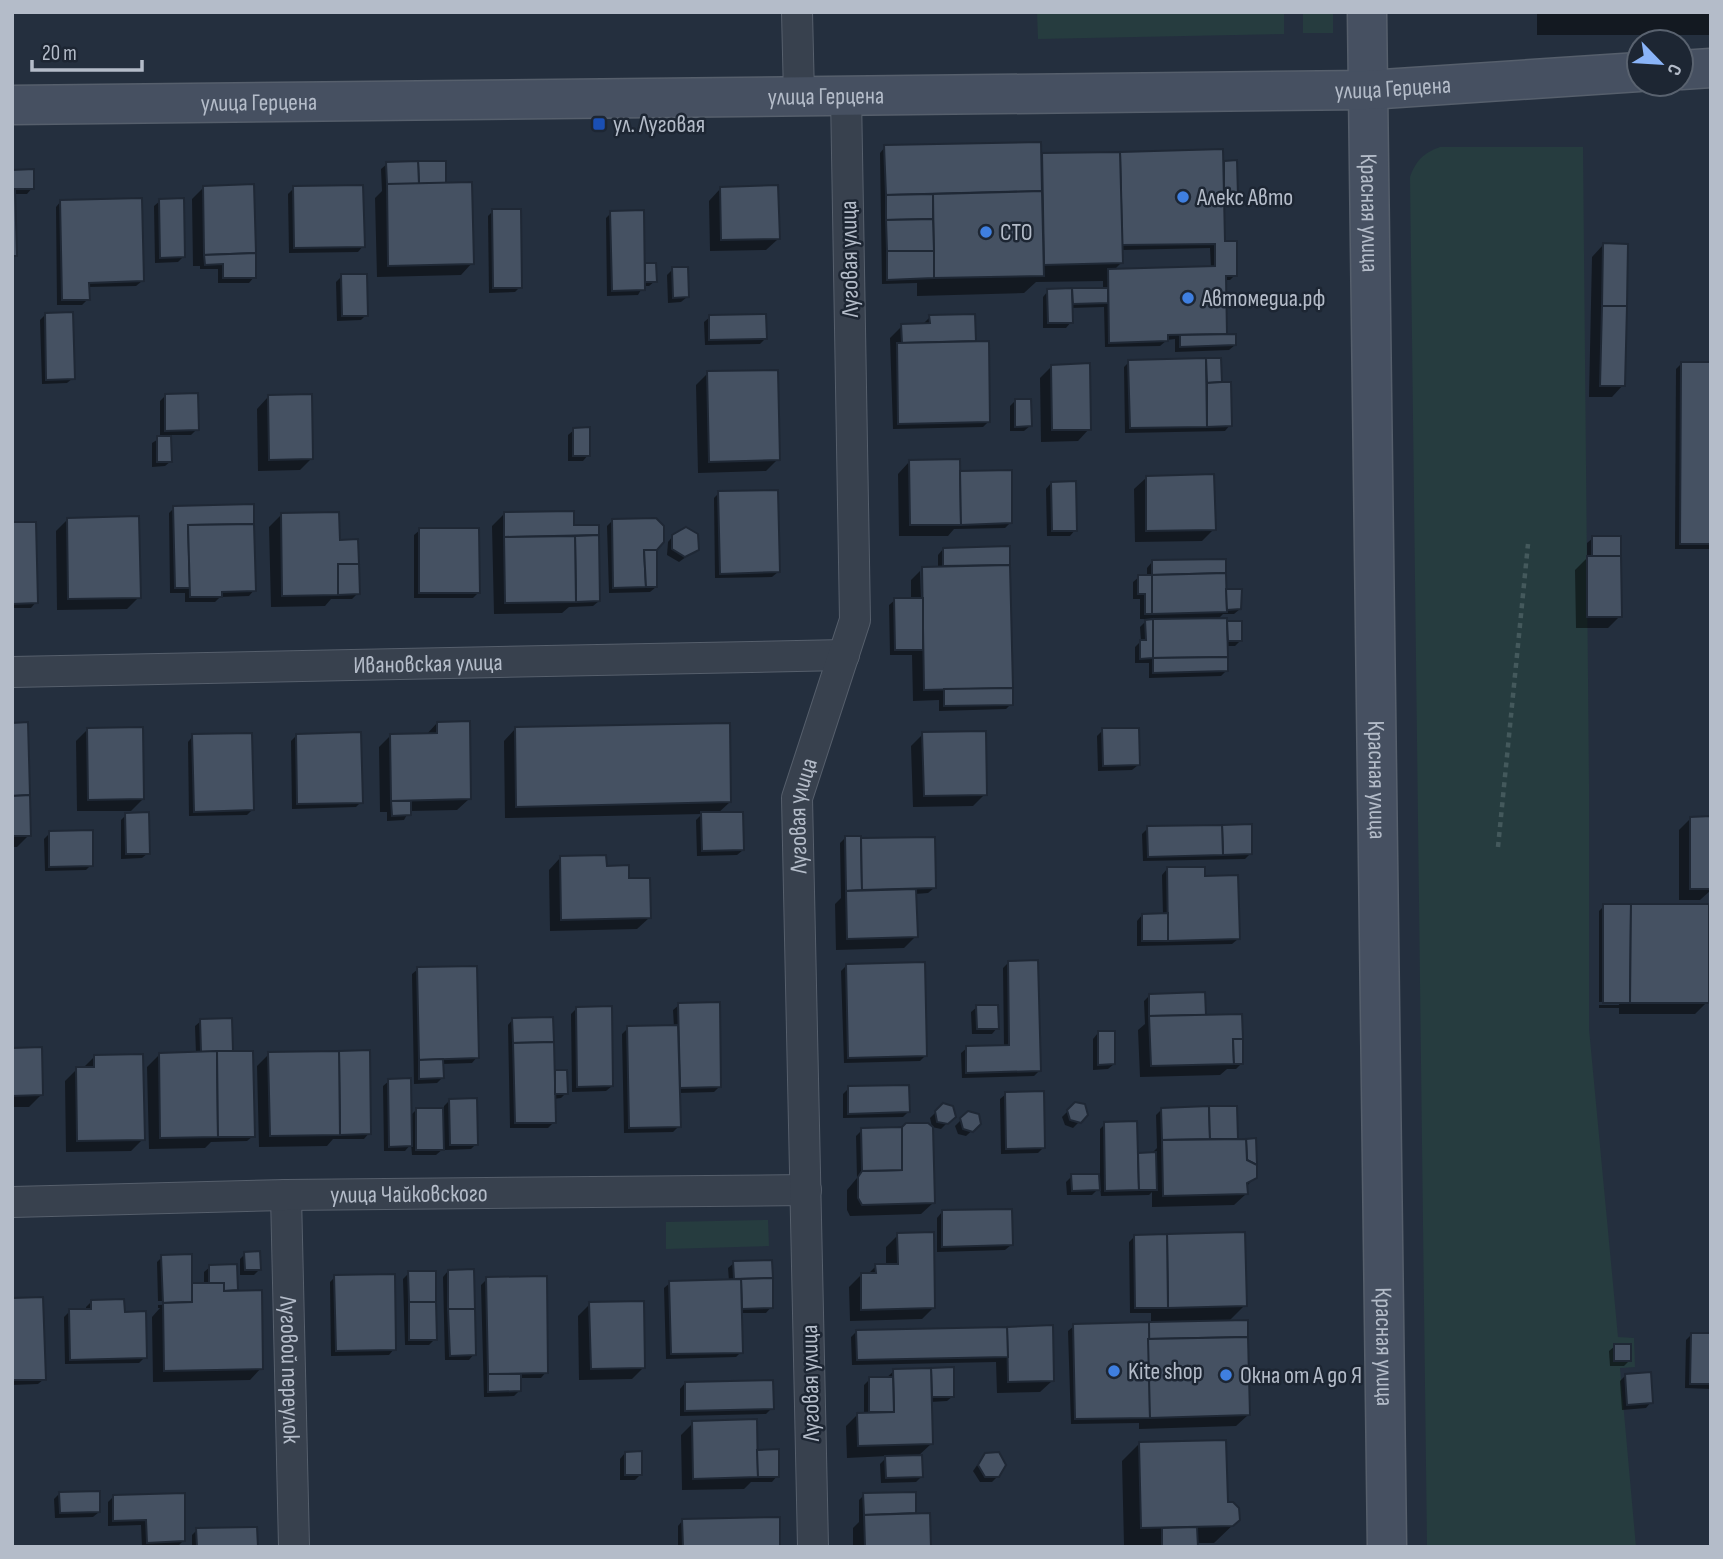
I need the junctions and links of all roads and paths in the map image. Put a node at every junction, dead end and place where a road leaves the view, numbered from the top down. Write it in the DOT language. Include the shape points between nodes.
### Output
graph roads {
  1 [pos="797,12"];
  2 [pos="1367,12"];
  3 [pos="1625,73"];
  4 [pos="1368,90"];
  5 [pos="846,95"];
  6 [pos="799,96"];
  7 [pos="12,105"];
  8 [pos="1528,544"];
  9 [pos="844,655"];
  10 [pos="12,672"];
  11 [pos="1498,847"];
  12 [pos="806,1190"];
  13 [pos="286,1195"];
  14 [pos="12,1202"];
  15 [pos="294,1547"];
  16 [pos="813,1547"];
  17 [pos="1387,1547"];
  1 -- 6 [label="street"];
  2 -- 4 [label="street, Красная улица"];
  3 -- 4 [label="street, улица Герцена"];
  4 -- 5 [label="street, улица Герцена"];
  4 -- 17 [label="street, Красная улица"];
  5 -- 6 [label="street, улица Герцена"];
  5 -- 9 [label="street, Луговая улица" via="855,620"];
  6 -- 7 [label="street, улица Герцена"];
  8 -- 11 [label="path"];
  9 -- 10 [label="street, Ивановская улица"];
  9 -- 12 [label="street, Луговая улица" via="797,798"];
  12 -- 13 [label="street, улица Чайковского"];
  12 -- 16 [label="street, Луговая улица"];
  13 -- 14 [label="street, улица Чайковского"];
  13 -- 15 [label="street, Луговой переулок"];
}
